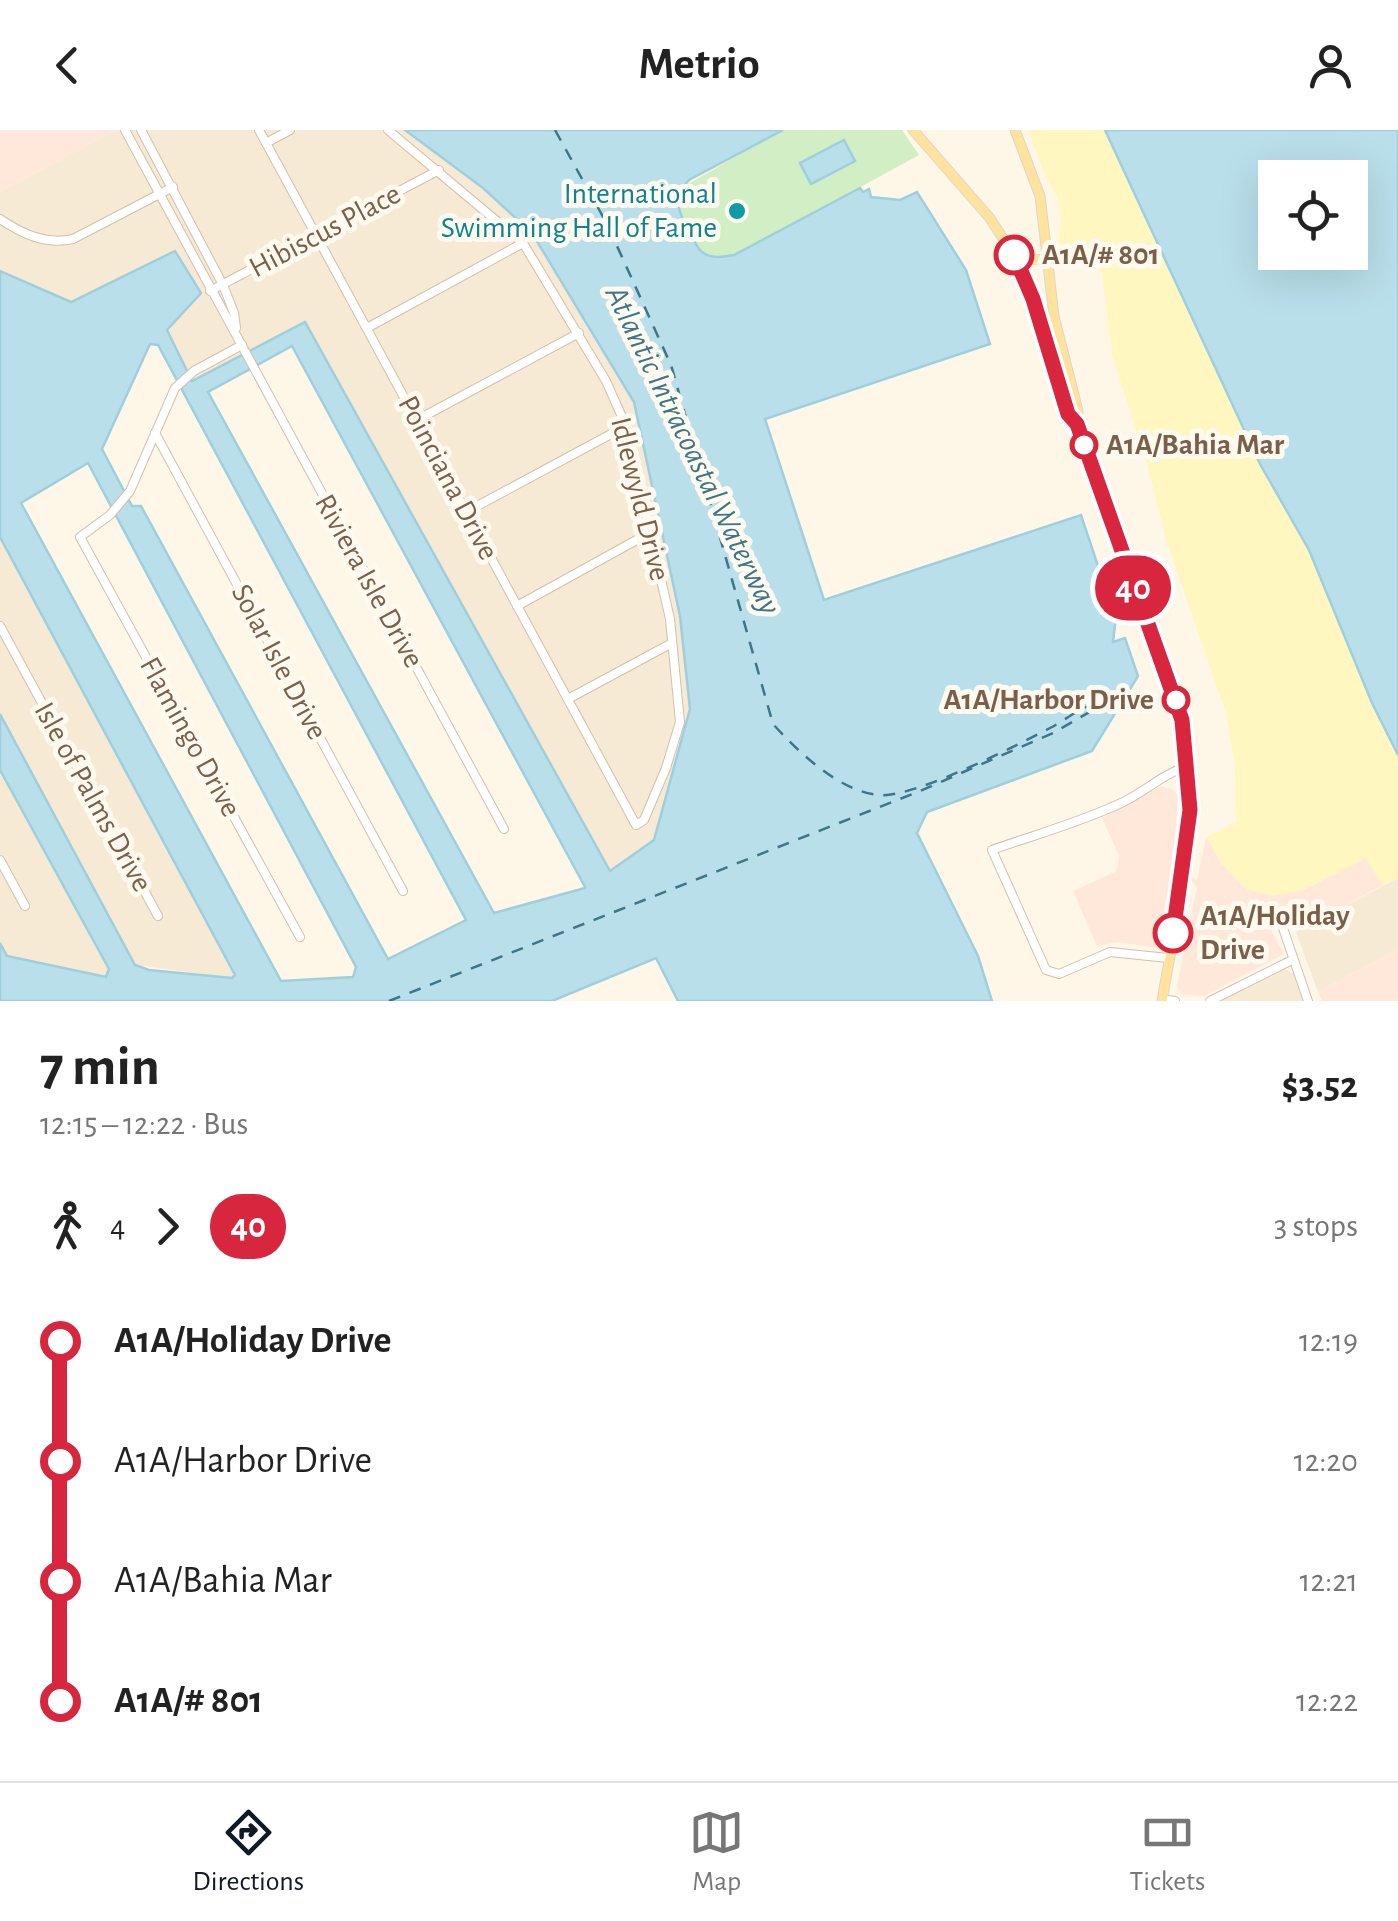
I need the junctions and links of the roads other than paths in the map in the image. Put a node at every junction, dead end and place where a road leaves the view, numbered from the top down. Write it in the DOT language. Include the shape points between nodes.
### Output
graph roads {
  1 [pos="125,130"];
  2 [pos="140,130"];
  3 [pos="260,130"];
  4 [pos="290,130"];
  5 [pos="388,130"];
  6 [pos="913,130"];
  7 [pos="1015,130"];
  8 [pos="266,143"];
  9 [pos="439,170"];
  10 [pos="173,187"];
  11 [pos="158,196"];
  12 [pos="0,219"];
  13 [pos="317,235"];
  14 [pos="1047,238"];
  15 [pos="524,243"];
  16 [pos="1013,250"];
  17 [pos="1048,260"];
  18 [pos="222,284"];
  19 [pos="210,291"];
  20 [pos="367,328"];
  21 [pos="236,332"];
  22 [pos="578,333"];
  23 [pos="243,348"];
  24 [pos="417,420"];
  25 [pos="1077,424"];
  26 [pos="626,426"];
  27 [pos="155,433"];
  28 [pos="466,512"];
  29 [pos="651,532"];
  30 [pos="516,606"];
  31 [pos="0,626"];
  32 [pos="672,643"];
  33 [pos="568,699"];
  34 [pos="1188,766"];
  35 [pos="636,825"];
  36 [pos="504,829"];
  37 [pos="0,860"];
  38 [pos="403,892"];
  39 [pos="25,906"];
  40 [pos="158,916"];
  41 [pos="1283,928"];
  42 [pos="300,937"];
  43 [pos="1168,958"];
  44 [pos="1292,960"];
  45 [pos="1162,1000"];
  46 [pos="1176,1001"];
  47 [pos="1210,1001"];
  48 [pos="1308,1001"];
  1 -- 11 [label="street, Riviera Isle Drive"];
  2 -- 10 [label="street, Riviera Isle Drive"];
  3 -- 8 [label="street, Poinciana Drive"];
  4 -- 8 [label="street"];
  5 -- 9 [label="street, Idlewyld Drive"];
  6 -- 16 [label="main road"];
  7 -- 14 [label="main road"];
  8 -- 13 [label="street, Poinciana Drive"];
  9 -- 13 [label="street, Hibiscus Place"];
  9 -- 15 [label="street, Idlewyld Drive"];
  10 -- 11 [label="street"];
  10 -- 18 [label="street, Riviera Isle Drive"];
  11 -- 12 [label="street" via="60,242"];
  11 -- 19 [label="street, Riviera Isle Drive"];
  13 -- 18 [label="street, Hibiscus Place"];
  13 -- 20 [label="street, Poinciana Drive"];
  14 -- 16 [label="main road" via="1036,252"];
  14 -- 17 [label="main road"];
  15 -- 20 [label="street"];
  15 -- 22 [label="street, Idlewyld Drive"];
  16 -- 17 [label="main road"];
  16 -- 25 [label="main road"];
  17 -- 25 [label="main road"];
  18 -- 19 [label="street, Hibiscus Place"];
  18 -- 21 [label="street, Riviera Isle Drive"];
  19 -- 21 [label="street, Riviera Isle Drive"];
  20 -- 24 [label="street, Poinciana Drive"];
  21 -- 23 [label="street, Riviera Isle Drive"];
  22 -- 24 [label="street"];
  22 -- 26 [label="street, Idlewyld Drive"];
  23 -- 27 [label="street" via="194,371 175,388"];
  23 -- 36 [label="street, Riviera Isle Drive"];
  24 -- 28 [label="street, Poinciana Drive"];
  25 -- 34 [label="main road" via="1173,690"];
  26 -- 28 [label="street"];
  26 -- 29 [label="street, Idlewyld Drive"];
  27 -- 38 [label="street, Solar Isle Drive"];
  27 -- 42 [label="street, Flamingo Drive" via="130,490 80,537"];
  28 -- 30 [label="street, Poinciana Drive"];
  29 -- 30 [label="street"];
  29 -- 32 [label="street, Idlewyld Drive"];
  30 -- 33 [label="street, Poinciana Drive"];
  31 -- 40 [label="street, Isle of Palms Drive"];
  32 -- 33 [label="street"];
  32 -- 35 [label="street, Idlewyld Drive" via="680,722 644,820"];
  33 -- 35 [label="street, Poinciana Drive"];
  34 -- 43 [label="main road" via="1189,831"];
  34 -- 43 [label="street" via="1120,804 992,850 1046,970 1060,974 1110,952"];
  37 -- 39 [label="street"];
  41 -- 44 [label="street"];
  43 -- 45 [label="main road"];
  44 -- 47 [label="street"];
  44 -- 48 [label="street"];
  45 -- 46 [label="street"];
}
